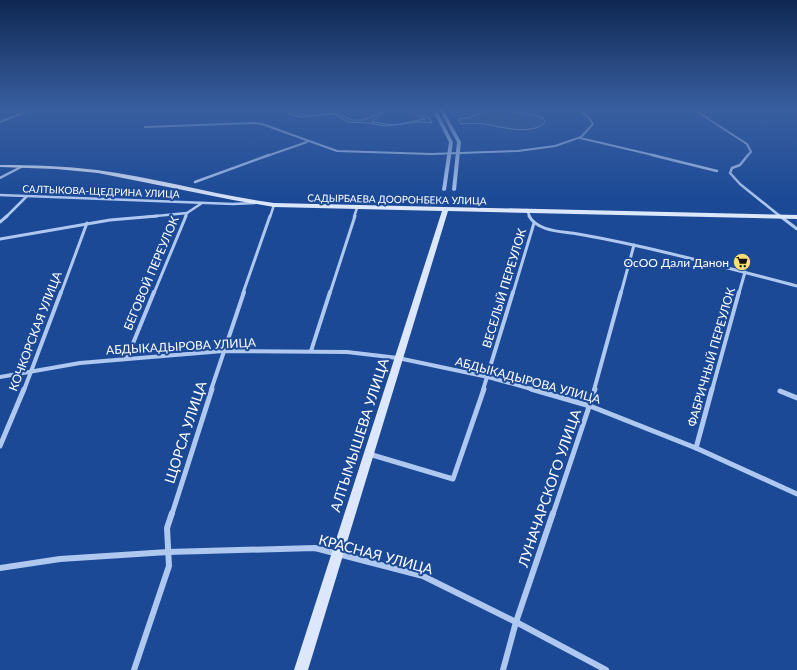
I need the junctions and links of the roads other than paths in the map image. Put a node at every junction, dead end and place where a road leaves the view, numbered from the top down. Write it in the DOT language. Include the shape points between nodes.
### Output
graph roads {
  1 [pos="450,140"];
  2 [pos="457,140"];
  3 [pos="571,140"];
  4 [pos="593,140"];
  5 [pos="742,140"];
  6 [pos="308,141"];
  7 [pos="450,154"];
  8 [pos="458,154"];
  9 [pos="0,166"];
  10 [pos="21,167"];
  11 [pos="718,170"];
  12 [pos="0,178"];
  13 [pos="195,182"];
  14 [pos="444,190"];
  15 [pos="454,190"];
  16 [pos="0,195"];
  17 [pos="27,196"];
  18 [pos="202,203"];
  19 [pos="256,203"];
  20 [pos="274,205"];
  21 [pos="357,208"];
  22 [pos="445,210"];
  23 [pos="527,210"];
  24 [pos="187,213"];
  25 [pos="782,217"];
  26 [pos="797,218"];
  27 [pos="0,222"];
  28 [pos="87,223"];
  29 [pos="534,223"];
  30 [pos="797,229"];
  31 [pos="0,238"];
  32 [pos="634,245"];
  33 [pos="745,272"];
  34 [pos="797,286"];
  35 [pos="222,351"];
  36 [pos="311,351"];
  37 [pos="127,358"];
  38 [pos="398,358"];
  39 [pos="32,371"];
  40 [pos="0,377"];
  41 [pos="488,377"];
  42 [pos="780,391"];
  43 [pos="797,398"];
  44 [pos="590,406"];
  45 [pos="0,446"];
  46 [pos="696,448"];
  47 [pos="367,454"];
  48 [pos="797,494"];
  49 [pos="168,552"];
  50 [pos="337,552"];
  51 [pos="0,568"];
  52 [pos="516,622"];
  53 [pos="134,670"];
  54 [pos="301,670"];
  55 [pos="503,670"];
  56 [pos="606,670"];
  1 -- 7 [label="street"];
  2 -- 8 [label="street"];
  3 -- 8 [label="street" via="530,150"];
  4 -- 11 [label="street"];
  5 -- 25 [label="street" via="748,144 751,152 740,165 732,168 730,174"];
  6 -- 7 [label="street" via="344,152"];
  6 -- 13 [label="street"];
  7 -- 8 [label="street"];
  7 -- 14 [label="street"];
  8 -- 15 [label="street"];
  9 -- 10 [label="main road, САДЫРБАЕВА ДООРОНБЕКА УЛИЦА"];
  10 -- 12 [label="street"];
  10 -- 19 [label="main road, САДЫРБАЕВА ДООРОНБЕКА УЛИЦА" via="111,173"];
  16 -- 17 [label="street, САЛТЫКОВА-ЩЕДРИНА УЛИЦА"];
  17 -- 18 [label="street, САЛТЫКОВА-ЩЕДРИНА УЛИЦА"];
  17 -- 27 [label="street"];
  18 -- 19 [label="street, САЛТЫКОВА-ЩЕДРИНА УЛИЦА"];
  18 -- 24 [label="street, БЕГОВОЙ ПЕРЕУЛОК"];
  19 -- 20 [label="main road, САДЫРБАЕВА ДООРОНБЕКА УЛИЦА"];
  20 -- 21 [label="main road, САДЫРБАЕВА ДООРОНБЕКА УЛИЦА"];
  20 -- 35 [label="street, ЩОРСА УЛИЦА"];
  21 -- 22 [label="main road, САДЫРБАЕВА ДООРОНБЕКА УЛИЦА"];
  21 -- 36 [label="street"];
  22 -- 23 [label="main road, САДЫРБАЕВА ДООРОНБЕКА УЛИЦА"];
  22 -- 38 [label="main road, АЛТЫМЫШЕВА УЛИЦА"];
  23 -- 25 [label="main road, САДЫРБАЕВА ДООРОНБЕКА УЛИЦА"];
  23 -- 29 [label="street"];
  24 -- 28 [label="street"];
  24 -- 37 [label="street, БЕГОВОЙ ПЕРЕУЛОК"];
  25 -- 26 [label="main road, САДЫРБАЕВА ДООРОНБЕКА УЛИЦА"];
  25 -- 30 [label="street"];
  28 -- 31 [label="street"];
  28 -- 39 [label="street, КОЧКОРСКАЯ УЛИЦА"];
  29 -- 32 [label="street" via="544,228"];
  29 -- 41 [label="street, ВЕСЕЛЫЙ ПЕРЕУЛОК"];
  32 -- 33 [label="street"];
  32 -- 44 [label="street, ЛУНАЧАРСКОГО УЛИЦА"];
  33 -- 34 [label="street"];
  33 -- 46 [label="street, ФАБРИЧНЫЙ ПЕРЕУЛОК"];
  35 -- 36 [label="street, АБДЫКАДЫРОВА УЛИЦА"];
  35 -- 37 [label="street, АБДЫКАДЫРОВА УЛИЦА"];
  35 -- 49 [label="street, ЩОРСА УЛИЦА" via="167,528"];
  36 -- 38 [label="street, АБДЫКАДЫРОВА УЛИЦА"];
  37 -- 39 [label="street, АБДЫКАДЫРОВА УЛИЦА"];
  38 -- 41 [label="street, АБДЫКАДЫРОВА УЛИЦА"];
  38 -- 47 [label="main road, АЛТЫМЫШЕВА УЛИЦА"];
  39 -- 40 [label="street, АБДЫКАДЫРОВА УЛИЦА"];
  39 -- 45 [label="street, КОЧКОРСКАЯ УЛИЦА"];
  41 -- 44 [label="street, АБДЫКАДЫРОВА УЛИЦА"];
  41 -- 47 [label="street, ВЕСЕЛЫЙ ПЕРЕУЛОК" via="453,479"];
  42 -- 43 [label="street"];
  44 -- 46 [label="street, АБДЫКАДЫРОВА УЛИЦА"];
  44 -- 52 [label="street, ЛУНАЧАРСКОГО УЛИЦА"];
  46 -- 48 [label="street, АБДЫКАДЫРОВА УЛИЦА"];
  47 -- 50 [label="main road, АЛТЫМЫШЕВА УЛИЦА"];
  49 -- 50 [label="street, КРАСНАЯ УЛИЦА" via="315,548"];
  49 -- 51 [label="street, КРАСНАЯ УЛИЦА" via="60,559"];
  49 -- 53 [label="street, ЩОРСА УЛИЦА" via="169,566"];
  50 -- 52 [label="street, КРАСНАЯ УЛИЦА" via="423,576"];
  50 -- 54 [label="main road, АЛТЫМЫШЕВА УЛИЦА"];
  52 -- 55 [label="street, ЛУНАЧАРСКОГО УЛИЦА"];
  52 -- 56 [label="street, КРАСНАЯ УЛИЦА"];
}
